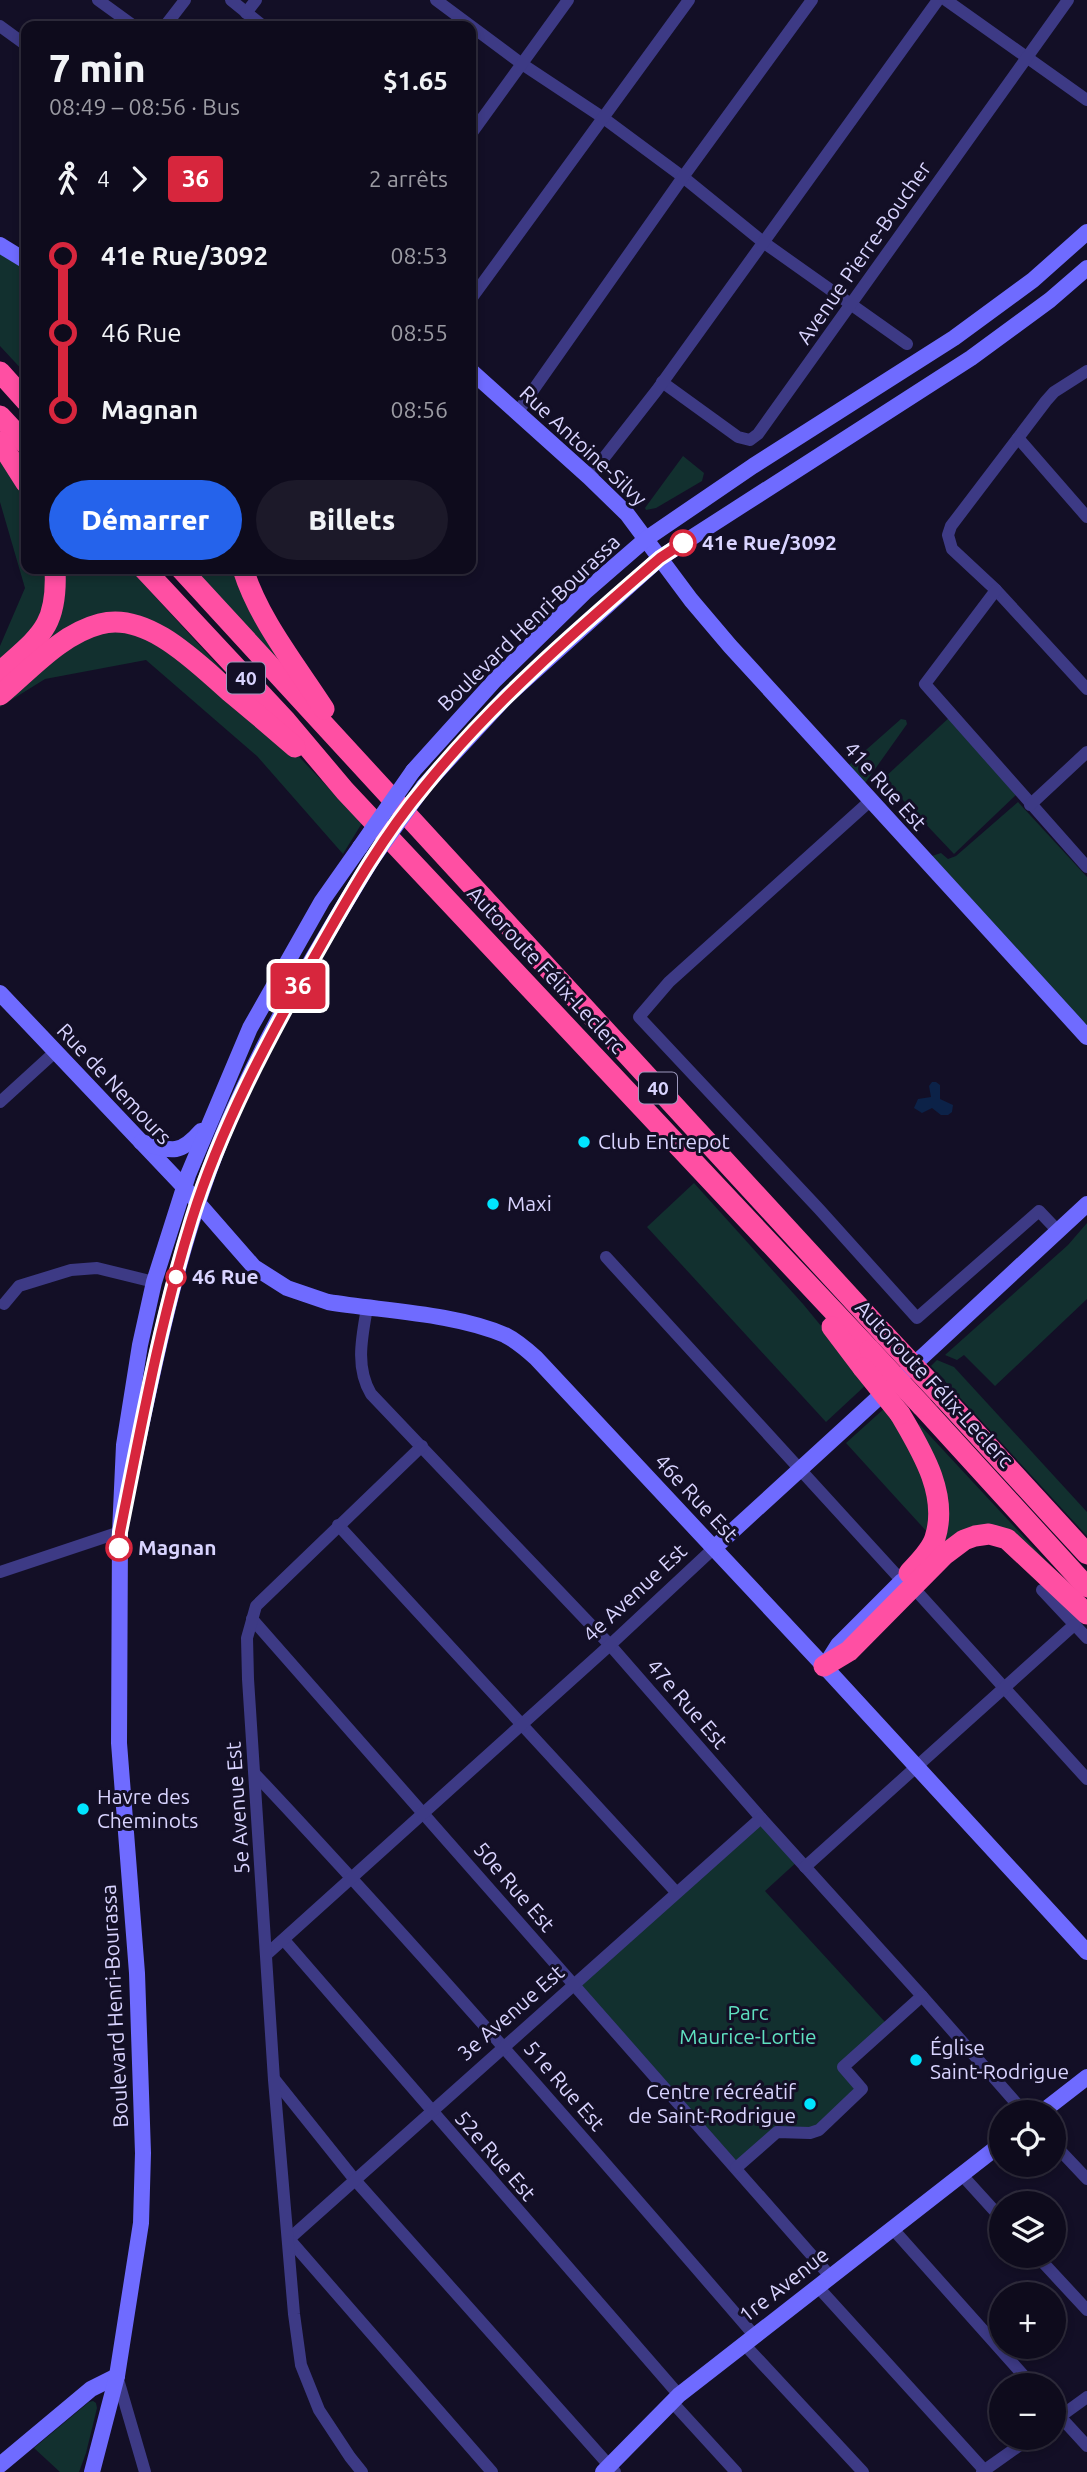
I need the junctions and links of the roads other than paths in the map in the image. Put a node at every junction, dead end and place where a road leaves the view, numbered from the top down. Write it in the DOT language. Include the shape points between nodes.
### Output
graph roads {
  1 [pos="98,0"];
  2 [pos="185,0"];
  3 [pos="230,0"];
  4 [pos="256,0"];
  5 [pos="436,0"];
  6 [pos="568,0"];
  7 [pos="689,0"];
  8 [pos="812,0"];
  9 [pos="938,0"];
  10 [pos="946,0"];
  11 [pos="1068,0"];
  12 [pos="246,13"];
  13 [pos="127,21"];
  14 [pos="169,21"];
  15 [pos="256,21"];
  16 [pos="464,21"];
  17 [pos="0,26"];
  18 [pos="476,30"];
  19 [pos="21,41"];
  20 [pos="1026,57"];
  21 [pos="522,64"];
  22 [pos="1087,100"];
  23 [pos="602,117"];
  24 [pos="476,127"];
  25 [pos="683,177"];
  26 [pos="1087,232"];
  27 [pos="763,243"];
  28 [pos="0,245"];
  29 [pos="21,258"];
  30 [pos="1087,268"];
  31 [pos="476,292"];
  32 [pos="851,305"];
  33 [pos="907,344"];
  34 [pos="1087,371"];
  35 [pos="476,376"];
  36 [pos="662,382"];
  37 [pos="517,413"];
  38 [pos="0,416"];
  39 [pos="1018,438"];
  40 [pos="21,439"];
  41 [pos="0,442"];
  42 [pos="21,475"];
  43 [pos="589,477"];
  44 [pos="1087,517"];
  45 [pos="646,539"];
  46 [pos="660,558"];
  47 [pos="55,574"];
  48 [pos="149,574"];
  49 [pos="186,574"];
  50 [pos="244,574"];
  51 [pos="996,590"];
  52 [pos="0,672"];
  53 [pos="1087,689"];
  54 [pos="0,695"];
  55 [pos="1087,752"];
  56 [pos="360,764"];
  57 [pos="345,791"];
  58 [pos="870,801"];
  59 [pos="1030,805"];
  60 [pos="366,853"];
  61 [pos="1087,867"];
  62 [pos="0,993"];
  63 [pos="1087,1037"];
  64 [pos="55,1052"];
  65 [pos="0,1102"];
  66 [pos="208,1123"];
  67 [pos="139,1142"];
  68 [pos="184,1187"];
  69 [pos="197,1204"];
  70 [pos="1087,1204"];
  71 [pos="1058,1231"];
  72 [pos="606,1257"];
  73 [pos="154,1282"];
  74 [pos="4,1304"];
  75 [pos="367,1308"];
  76 [pos="872,1351"];
  77 [pos="422,1446"];
  78 [pos="799,1470"];
  79 [pos="338,1525"];
  80 [pos="120,1532"];
  81 [pos="714,1548"];
  82 [pos="1087,1554"];
  83 [pos="0,1572"];
  84 [pos="902,1581"];
  85 [pos="1087,1587"];
  86 [pos="1042,1590"];
  87 [pos="920,1595"];
  88 [pos="251,1619"];
  89 [pos="1080,1619"];
  90 [pos="1087,1638"];
  91 [pos="610,1646"];
  92 [pos="824,1666"];
  93 [pos="1004,1688"];
  94 [pos="522,1725"];
  95 [pos="917,1769"];
  96 [pos="255,1774"];
  97 [pos="1087,1779"];
  98 [pos="424,1814"];
  99 [pos="761,1818"];
  100 [pos="805,1867"];
  101 [pos="352,1877"];
  102 [pos="676,1892"];
  103 [pos="284,1940"];
  104 [pos="1087,1952"];
  105 [pos="267,1954"];
  106 [pos="574,1985"];
  107 [pos="922,1996"];
  108 [pos="504,2046"];
  109 [pos="1087,2077"];
  110 [pos="274,2080"];
  111 [pos="1013,2100"];
  112 [pos="1057,2100"];
  113 [pos="431,2111"];
  114 [pos="989,2153"];
  115 [pos="1066,2157"];
  116 [pos="736,2168"];
  117 [pos="961,2174"];
  118 [pos="1087,2179"];
  119 [pos="355,2180"];
  120 [pos="989,2204"];
  121 [pos="892,2228"];
  122 [pos="289,2239"];
  123 [pos="1048,2268"];
  124 [pos="824,2281"];
  125 [pos="1087,2310"];
  126 [pos="749,2339"];
  127 [pos="1021,2373"];
  128 [pos="117,2376"];
  129 [pos="1087,2397"];
  130 [pos="676,2398"];
  131 [pos="1066,2409"];
  132 [pos="1066,2426"];
  133 [pos="1087,2446"];
  134 [pos="1013,2450"];
  135 [pos="0,2465"];
  136 [pos="609,2470"];
  137 [pos="984,2471"];
  138 [pos="92,2472"];
  139 [pos="145,2472"];
  140 [pos="362,2472"];
  141 [pos="492,2472"];
  142 [pos="736,2472"];
  143 [pos="863,2472"];
  1 -- 13 [label="street"];
  2 -- 14 [label="street"];
  3 -- 12 [label="street"];
  4 -- 12 [label="street"];
  5 -- 16 [label="street"];
  6 -- 21 [label="street"];
  7 -- 23 [label="street"];
  8 -- 25 [label="street"];
  9 -- 27 [label="street"];
  10 -- 20 [label="street"];
  11 -- 20 [label="street, Avenue Pierre-Boucher"];
  12 -- 15 [label="street"];
  17 -- 19 [label="street"];
  18 -- 21 [label="street"];
  20 -- 22 [label="street"];
  20 -- 32 [label="street, Avenue Pierre-Boucher"];
  21 -- 23 [label="street"];
  21 -- 24 [label="street"];
  23 -- 25 [label="street"];
  23 -- 31 [label="street"];
  25 -- 27 [label="street"];
  25 -- 37 [label="street"];
  26 -- 45 [label="main road, Boulevard Henri-Bourassa" via="998,307"];
  27 -- 32 [label="street"];
  27 -- 36 [label="street"];
  28 -- 29 [label="main road"];
  30 -- 46 [label="main road, Boulevard Henri-Bourassa" via="971,358"];
  32 -- 33 [label="street"];
  32 -- 36 [label="street, Avenue Pierre-Boucher" via="750,440 738,437"];
  34 -- 39 [label="street" via="1054,393"];
  35 -- 37 [label="main road, Rue Antoine-Silvy"];
  36 -- 43 [label="street"];
  37 -- 43 [label="main road, Rue Antoine-Silvy"];
  38 -- 40 [label="highway"];
  39 -- 44 [label="street"];
  39 -- 51 [label="street" via="948,535 952,549"];
  41 -- 42 [label="highway"];
  43 -- 45 [label="main road, Rue Antoine-Silvy"];
  45 -- 46 [label="main road, Rue Antoine-Silvy"];
  45 -- 60 [label="main road, Boulevard Henri-Bourassa, bridge" via="495,680 413,771"];
  46 -- 58 [label="main road, 41e Rue Est" via="730,646"];
  46 -- 60 [label="main road, Boulevard Henri-Bourassa, bridge" via="507,696"];
  47 -- 52 [label="highway" via="56,596 49,621"];
  48 -- 57 [label="highway, Autoroute Félix-Leclerc / 40" via="286,720"];
  49 -- 56 [label="highway, Autoroute Félix-Leclerc / 40"];
  50 -- 56 [label="highway" via="263,617"];
  51 -- 53 [label="street"];
  51 -- 59 [label="street" via="926,684"];
  54 -- 57 [label="highway" via="86,629 103,623 144,628 176,645"];
  55 -- 59 [label="street"];
  56 -- 76 [label="highway, Autoroute Félix-Leclerc / 40"];
  57 -- 76 [label="highway, Autoroute Félix-Leclerc / 40"];
  58 -- 63 [label="main road, 41e Rue Est"];
  58 -- 71 [label="street" via="669,982 639,1017 917,1318 1039,1211"];
  59 -- 61 [label="street"];
  60 -- 66 [label="main road, Boulevard Henri-Bourassa" via="322,901 250,1028"];
  60 -- 69 [label="main road, Boulevard Henri-Bourassa" via="227,1125"];
  62 -- 64 [label="main road, Rue de Nemours"];
  64 -- 65 [label="street"];
  64 -- 67 [label="main road, Rue de Nemours"];
  66 -- 67 [label="main road" via="178,1150"];
  66 -- 68 [label="main road, Boulevard Henri-Bourassa"];
  67 -- 68 [label="main road, Rue de Nemours"];
  68 -- 69 [label="main road, Rue de Nemours"];
  68 -- 73 [label="main road, Boulevard Henri-Bourassa"];
  69 -- 75 [label="main road, 46e Rue Est" via="270,1279 307,1296"];
  69 -- 80 [label="main road, Boulevard Henri-Bourassa" via="164,1320"];
  70 -- 71 [label="main road, 4e Avenue Est"];
  71 -- 78 [label="main road, 4e Avenue Est"];
  72 -- 78 [label="street"];
  73 -- 74 [label="street" via="97,1268 71,1270 19,1286"];
  73 -- 80 [label="main road, Boulevard Henri-Bourassa" via="124,1445"];
  75 -- 77 [label="street, 47e Rue Est" via="363,1378 371,1394"];
  75 -- 81 [label="main road, 46e Rue Est" via="484,1327 523,1346"];
  76 -- 82 [label="highway, Autoroute Félix-Leclerc / 40, bridge" via="944,1398"];
  76 -- 84 [label="highway, bridge" via="923,1453 936,1490 935,1540"];
  76 -- 85 [label="highway, Autoroute Félix-Leclerc / 40, bridge"];
  77 -- 79 [label="street, 5e Avenue Est"];
  77 -- 91 [label="street, 47e Rue Est"];
  78 -- 81 [label="main road, 4e Avenue Est"];
  78 -- 84 [label="street"];
  79 -- 88 [label="street, 5e Avenue Est" via="256,1605"];
  79 -- 94 [label="street"];
  80 -- 83 [label="street"];
  80 -- 128 [label="main road, Boulevard Henri-Bourassa" via="118,1743 136,1949 143,2153 141,2223"];
  81 -- 91 [label="street, 4e Avenue Est"];
  81 -- 92 [label="main road, 46e Rue Est"];
  84 -- 92 [label="main road" via="838,1645"];
  86 -- 89 [label="street"];
  87 -- 93 [label="street"];
  88 -- 96 [label="street, 5e Avenue Est" via="247,1665"];
  88 -- 98 [label="street, 50e Rue Est"];
  89 -- 90 [label="street"];
  89 -- 92 [label="highway" via="1006,1539 975,1536 944,1555 849,1651"];
  89 -- 93 [label="street"];
  91 -- 94 [label="street, 4e Avenue Est"];
  91 -- 99 [label="street, 47e Rue Est"];
  92 -- 95 [label="main road, 46e Rue Est"];
  93 -- 95 [label="street"];
  93 -- 97 [label="street"];
  94 -- 98 [label="street, 4e Avenue Est"];
  94 -- 102 [label="street"];
  95 -- 100 [label="street"];
  95 -- 104 [label="main road, 46e Rue Est"];
  96 -- 101 [label="street, 51e Rue Est"];
  96 -- 105 [label="street, 5e Avenue Est"];
  98 -- 101 [label="street, 4e Avenue Est"];
  98 -- 106 [label="street, 50e Rue Est"];
  99 -- 100 [label="street, 47e Rue Est"];
  99 -- 102 [label="street, 3e Avenue Est"];
  100 -- 107 [label="street, 47e Rue Est"];
  101 -- 103 [label="street, 4e Avenue Est"];
  101 -- 108 [label="street, 51e Rue Est"];
  102 -- 106 [label="street, 3e Avenue Est"];
  103 -- 105 [label="street, 4e Avenue Est"];
  103 -- 113 [label="street, 52e Rue Est"];
  105 -- 110 [label="street, 5e Avenue Est"];
  106 -- 108 [label="street, 3e Avenue Est"];
  106 -- 116 [label="street, 50e Rue Est"];
  107 -- 111 [label="street, 47e Rue Est"];
  107 -- 116 [label="street" via="844,2067 862,2089 819,2130 777,2132"];
  108 -- 113 [label="street, 3e Avenue Est"];
  108 -- 126 [label="street, 51e Rue Est"];
  109 -- 112 [label="main road"];
  110 -- 119 [label="street"];
  110 -- 122 [label="street, 5e Avenue Est"];
  113 -- 119 [label="street, 3e Avenue Est"];
  113 -- 130 [label="street, 52e Rue Est"];
  114 -- 117 [label="main road, 1re Avenue"];
  115 -- 118 [label="street"];
  116 -- 124 [label="street, 50e Rue Est"];
  117 -- 120 [label="street"];
  117 -- 121 [label="main road, 1re Avenue"];
  119 -- 122 [label="street, 3e Avenue Est"];
  119 -- 136 [label="street"];
  121 -- 124 [label="main road, 1re Avenue"];
  121 -- 127 [label="street"];
  122 -- 140 [label="street, 5e Avenue Est" via="301,2365 320,2410"];
  122 -- 141 [label="street"];
  123 -- 125 [label="street"];
  124 -- 126 [label="main road, 1re Avenue"];
  124 -- 137 [label="street, 50e Rue Est"];
  126 -- 130 [label="main road, 1re Avenue"];
  126 -- 143 [label="street, 51e Rue Est"];
  128 -- 135 [label="main road" via="91,2389"];
  128 -- 138 [label="main road, Boulevard Henri-Bourassa"];
  128 -- 139 [label="street"];
  129 -- 131 [label="street"];
  130 -- 136 [label="main road, 1re Avenue"];
  130 -- 142 [label="street, 52e Rue Est"];
  132 -- 133 [label="street"];
  134 -- 137 [label="street"];
}
